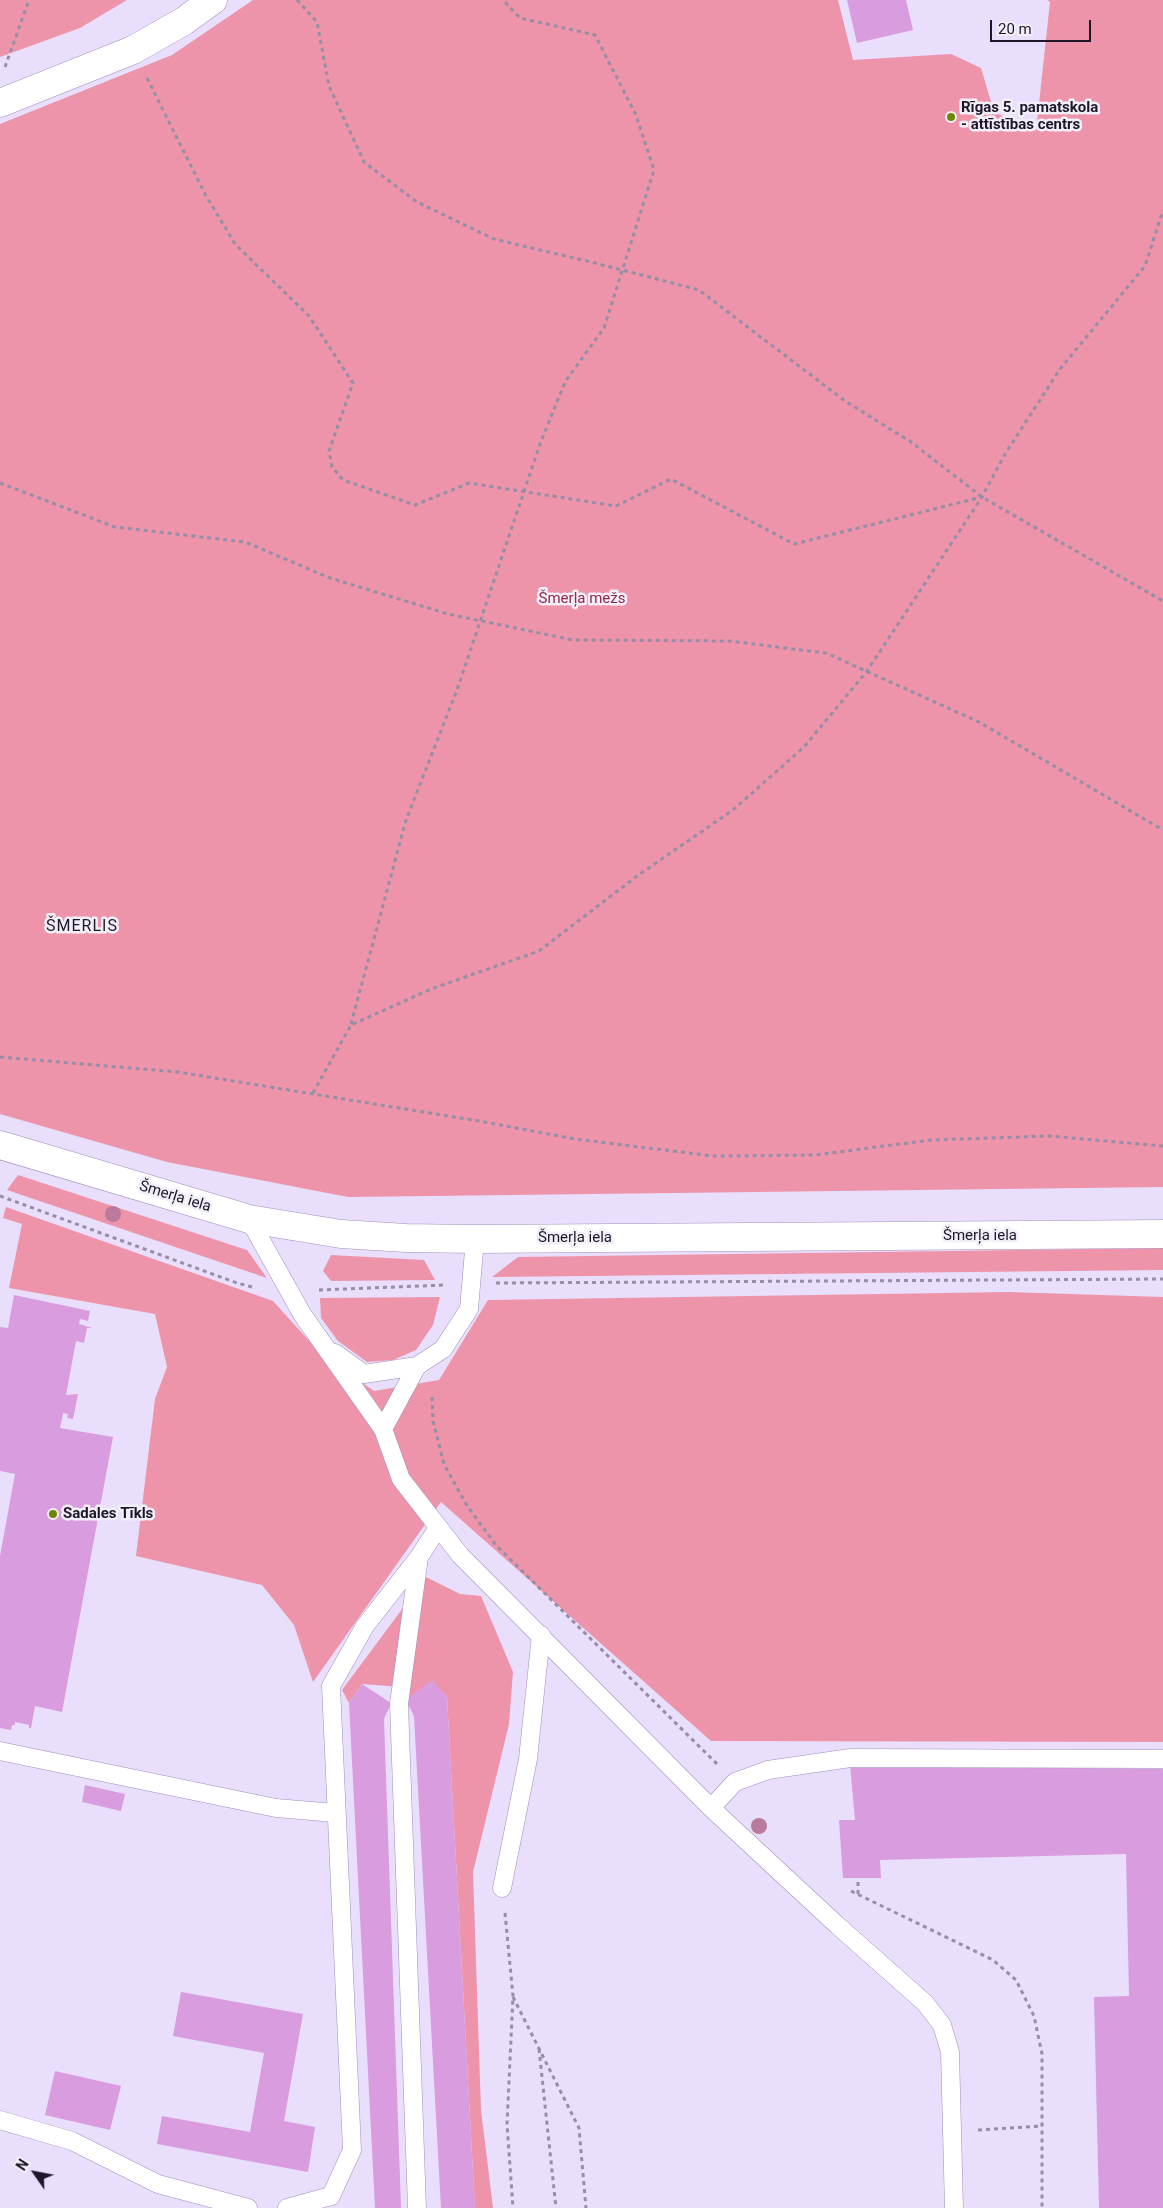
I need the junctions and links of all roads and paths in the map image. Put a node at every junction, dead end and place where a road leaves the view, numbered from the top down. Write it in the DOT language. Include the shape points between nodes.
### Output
graph roads {
  1 [pos="29,0"];
  2 [pos="213,0"];
  3 [pos="297,0"];
  4 [pos="503,0"];
  5 [pos="133,50"];
  6 [pos="3,75"];
  7 [pos="0,103"];
  8 [pos="1163,210"];
  9 [pos="624,270"];
  10 [pos="0,484"];
  11 [pos="524,491"];
  12 [pos="982,497"];
  13 [pos="1163,601"];
  14 [pos="867,671"];
  15 [pos="1163,830"];
  16 [pos="351,1025"];
  17 [pos="0,1057"];
  18 [pos="312,1093"];
  19 [pos="0,1145"];
  20 [pos="1163,1146"];
  21 [pos="0,1196"];
  22 [pos="249,1219"];
  23 [pos="1163,1234"];
  24 [pos="475,1239"];
  25 [pos="1163,1279"];
  26 [pos="471,1283"];
  27 [pos="290,1293"];
  28 [pos="324,1346"];
  29 [pos="417,1366"];
  30 [pos="434,1392"];
  31 [pos="383,1429"];
  32 [pos="438,1528"];
  33 [pos="419,1557"];
  34 [pos="541,1635"];
  35 [pos="0,1751"];
  36 [pos="1163,1759"];
  37 [pos="735,1782"];
  38 [pos="711,1808"];
  39 [pos="335,1813"];
  40 [pos="858,1878"];
  41 [pos="502,1888"];
  42 [pos="851,1891"];
  43 [pos="858,1894"];
  44 [pos="513,1996"];
  45 [pos="538,2046"];
  46 [pos="0,2120"];
  47 [pos="1042,2126"];
  48 [pos="952,2131"];
  49 [pos="248,2208"];
  50 [pos="287,2208"];
  51 [pos="416,2208"];
  52 [pos="513,2208"];
  53 [pos="556,2208"];
  54 [pos="586,2208"];
  55 [pos="954,2208"];
  56 [pos="1042,2208"];
  1 -- 6 [label="path"];
  2 -- 5 [label="street"];
  3 -- 9 [label="path" via="317,22 329,86 364,162 417,202 494,239"];
  4 -- 9 [label="path" via="520,18 595,35 636,115 654,170"];
  5 -- 7 [label="street"];
  5 -- 11 [label="path" via="205,194 235,244 308,316 353,383 329,450 332,467 343,480 415,505 470,483"];
  8 -- 12 [label="path" via="1145,266 1060,369 1005,454"];
  9 -- 11 [label="path" via="604,328 565,382"];
  9 -- 12 [label="path" via="699,290 846,401 911,442"];
  10 -- 14 [label="path" via="115,527 245,542 330,578 448,614 573,640 730,641 826,653"];
  11 -- 12 [label="path" via="616,506 671,479 794,544"];
  11 -- 16 [label="path" via="457,690 406,820"];
  12 -- 13 [label="path"];
  12 -- 14 [label="path"];
  14 -- 15 [label="path" via="979,722"];
  14 -- 16 [label="path" via="804,747 733,810 637,876 539,951 431,988"];
  16 -- 18 [label="path"];
  17 -- 18 [label="path" via="178,1072"];
  18 -- 20 [label="path" via="575,1139 713,1156 815,1155 931,1140 1048,1136"];
  19 -- 22 [label="street, Šmerļa iela"];
  21 -- 27 [label="path" via="237,1283"];
  22 -- 24 [label="street, Šmerļa iela" via="341,1234"];
  22 -- 27 [label="lane"];
  23 -- 24 [label="street, Šmerļa iela"];
  24 -- 26 [label="lane"];
  25 -- 26 [label="path"];
  26 -- 27 [label="path"];
  26 -- 29 [label="lane" via="469,1309 443,1349"];
  27 -- 28 [label="lane"];
  28 -- 29 [label="lane" via="364,1374"];
  28 -- 31 [label="lane"];
  29 -- 31 [label="lane"];
  30 -- 37 [label="path" via="433,1421 444,1464 466,1504 495,1544"];
  31 -- 32 [label="lane" via="401,1479"];
  32 -- 33 [label="lane"];
  32 -- 34 [label="lane" via="460,1555"];
  33 -- 39 [label="lane" via="365,1626 331,1686"];
  33 -- 51 [label="lane" via="398,1704"];
  34 -- 38 [label="lane"];
  34 -- 41 [label="lane" via="528,1759"];
  35 -- 39 [label="lane" via="276,1808"];
  36 -- 37 [label="lane" via="850,1758 768,1770"];
  37 -- 38 [label="lane"];
  38 -- 48 [label="lane" via="926,2003 942,2025 950,2052"];
  39 -- 50 [label="lane" via="352,2150 331,2196"];
  40 -- 43 [label="path"];
  41 -- 44 [label="path"];
  42 -- 43 [label="path"];
  43 -- 47 [label="path" via="993,1960 1016,1980 1034,2016 1042,2054"];
  44 -- 45 [label="path"];
  44 -- 52 [label="path" via="507,2124"];
  45 -- 53 [label="path"];
  45 -- 54 [label="path" via="579,2128"];
  46 -- 49 [label="lane" via="72,2141 158,2184"];
  47 -- 48 [label="path"];
  47 -- 56 [label="path"];
  48 -- 55 [label="lane"];
}
